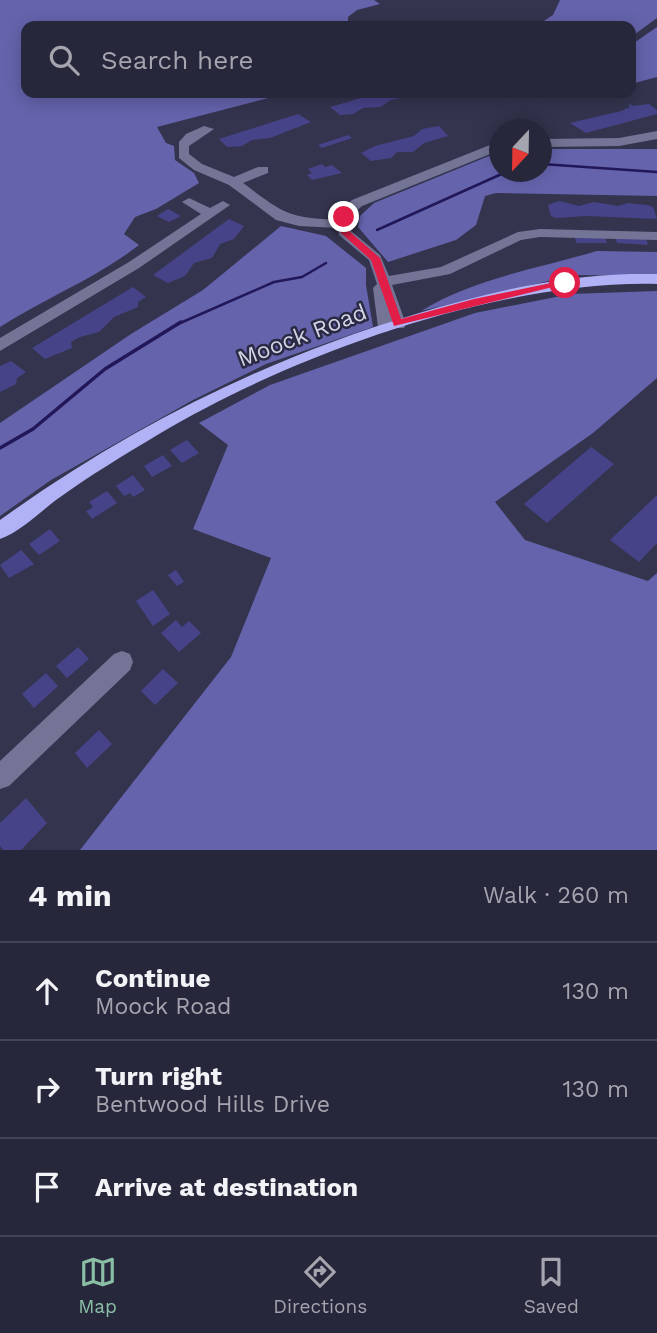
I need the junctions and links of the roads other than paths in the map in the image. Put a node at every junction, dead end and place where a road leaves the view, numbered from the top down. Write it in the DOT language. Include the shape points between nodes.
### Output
graph roads {
  1 [pos="208,129"];
  2 [pos="657,135"];
  3 [pos="552,143"];
  4 [pos="489,149"];
  5 [pos="263,170"];
  6 [pos="234,182"];
  7 [pos="189,202"];
  8 [pos="343,223"];
  9 [pos="657,236"];
  10 [pos="657,279"];
  11 [pos="383,282"];
  12 [pos="392,326"];
  13 [pos="0,345"];
  14 [pos="0,531"];
  15 [pos="122,662"];
  16 [pos="0,777"];
  1 -- 6 [label="street" via="187,140 183,155 193,165"];
  2 -- 3 [label="street" via="607,143"];
  4 -- 8 [label="street" via="358,203"];
  5 -- 6 [label="street"];
  6 -- 8 [label="street" via="289,220"];
  7 -- 13 [label="street" via="216,209 134,265"];
  8 -- 11 [label="street" via="349,238 375,258"];
  9 -- 11 [label="street" via="518,236 445,271"];
  10 -- 12 [label="main road, Moock Road" via="546,286"];
  11 -- 12 [label="street" via="379,299"];
  12 -- 14 [label="main road, Moock Road" via="261,373 192,407 116,451"];
  15 -- 16 [label="street"];
}
